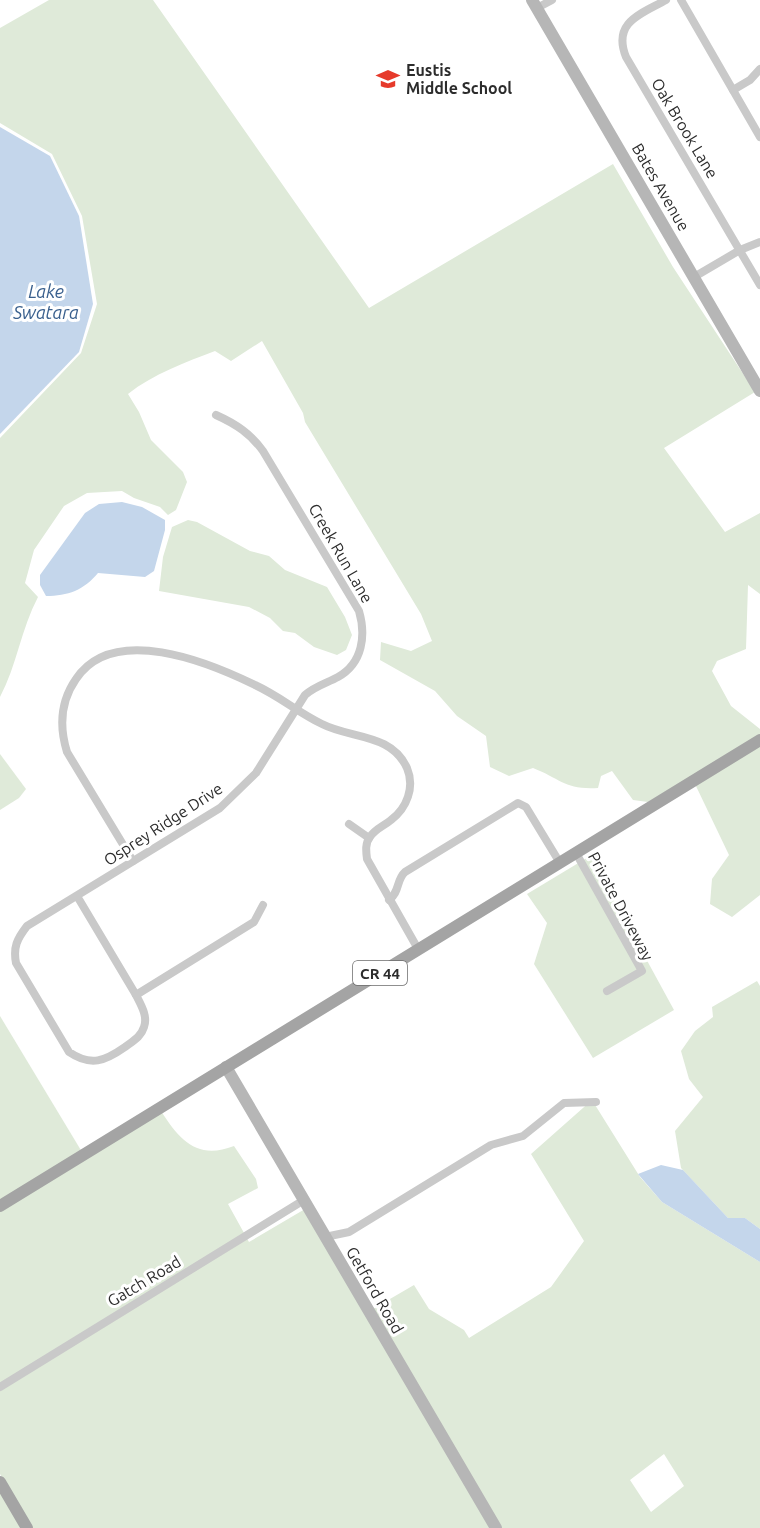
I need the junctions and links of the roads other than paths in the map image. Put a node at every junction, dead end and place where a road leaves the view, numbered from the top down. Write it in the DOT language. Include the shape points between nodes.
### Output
graph roads {
  1 [pos="552,0"];
  2 [pos="666,0"];
  3 [pos="681,0"];
  4 [pos="534,4"];
  5 [pos="760,69"];
  6 [pos="732,90"];
  7 [pos="760,137"];
  8 [pos="760,242"];
  9 [pos="740,250"];
  10 [pos="694,277"];
  11 [pos="760,285"];
  12 [pos="760,390"];
  13 [pos="216,415"];
  14 [pos="296,708"];
  15 [pos="760,740"];
  16 [pos="349,824"];
  17 [pos="369,838"];
  18 [pos="576,853"];
  19 [pos="133,861"];
  20 [pos="560,863"];
  21 [pos="77,896"];
  22 [pos="389,900"];
  23 [pos="263,905"];
  24 [pos="418,949"];
  25 [pos="607,992"];
  26 [pos="136,995"];
  27 [pos="226,1068"];
  28 [pos="596,1102"];
  29 [pos="304,1200"];
  30 [pos="0,1206"];
  31 [pos="325,1236"];
  32 [pos="0,1387"];
  33 [pos="0,1482"];
  34 [pos="27,1528"];
  35 [pos="496,1528"];
  1 -- 4 [label="street"];
  2 -- 9 [label="street, Oak Brook Lane" via="626,26 621,45"];
  3 -- 6 [label="street"];
  4 -- 10 [label="street, Bates Avenue"];
  5 -- 6 [label="street"];
  6 -- 7 [label="street"];
  8 -- 9 [label="street"];
  9 -- 10 [label="street"];
  9 -- 11 [label="street, Oak Brook Lane"];
  10 -- 12 [label="street, Bates Avenue"];
  13 -- 14 [label="street, Creek Run Lane" via="254,438 263,451 359,611 364,629 354,664 340,676 313,688"];
  14 -- 17 [label="street" via="335,731 390,746 407,769 411,784 402,810"];
  14 -- 19 [label="street, Osprey Ridge Drive" via="256,773 239,792 220,808"];
  14 -- 19 [label="street" via="207,664 155,651 124,649 91,662 67,692 62,733 67,752"];
  15 -- 18 [label="main road, CR 44"];
  16 -- 17 [label="street"];
  17 -- 22 [label="street" via="367,859"];
  18 -- 20 [label="main road, CR 44"];
  18 -- 25 [label="street, Private Driveway" via="642,971"];
  19 -- 21 [label="street, Osprey Ridge Drive"];
  20 -- 22 [label="street" via="526,807 518,803 404,873 397,892"];
  20 -- 24 [label="main road, CR 44"];
  21 -- 26 [label="street, Osprey Ridge Drive"];
  21 -- 26 [label="street, Osprey Ridge Drive" via="27,926 14,950 16,963 69,1052 86,1061 106,1060 139,1037 145,1025 144,1011"];
  22 -- 24 [label="street"];
  23 -- 26 [label="street" via="255,922"];
  24 -- 27 [label="main road, CR 44"];
  27 -- 29 [label="street, Getford Road"];
  27 -- 30 [label="main road, CR 44"];
  28 -- 31 [label="street" via="564,1103 523,1136 492,1145 349,1232"];
  29 -- 31 [label="street, Getford Road"];
  29 -- 32 [label="street, Gatch Road"];
  31 -- 35 [label="street, Getford Road"];
  33 -- 34 [label="main road"];
}
